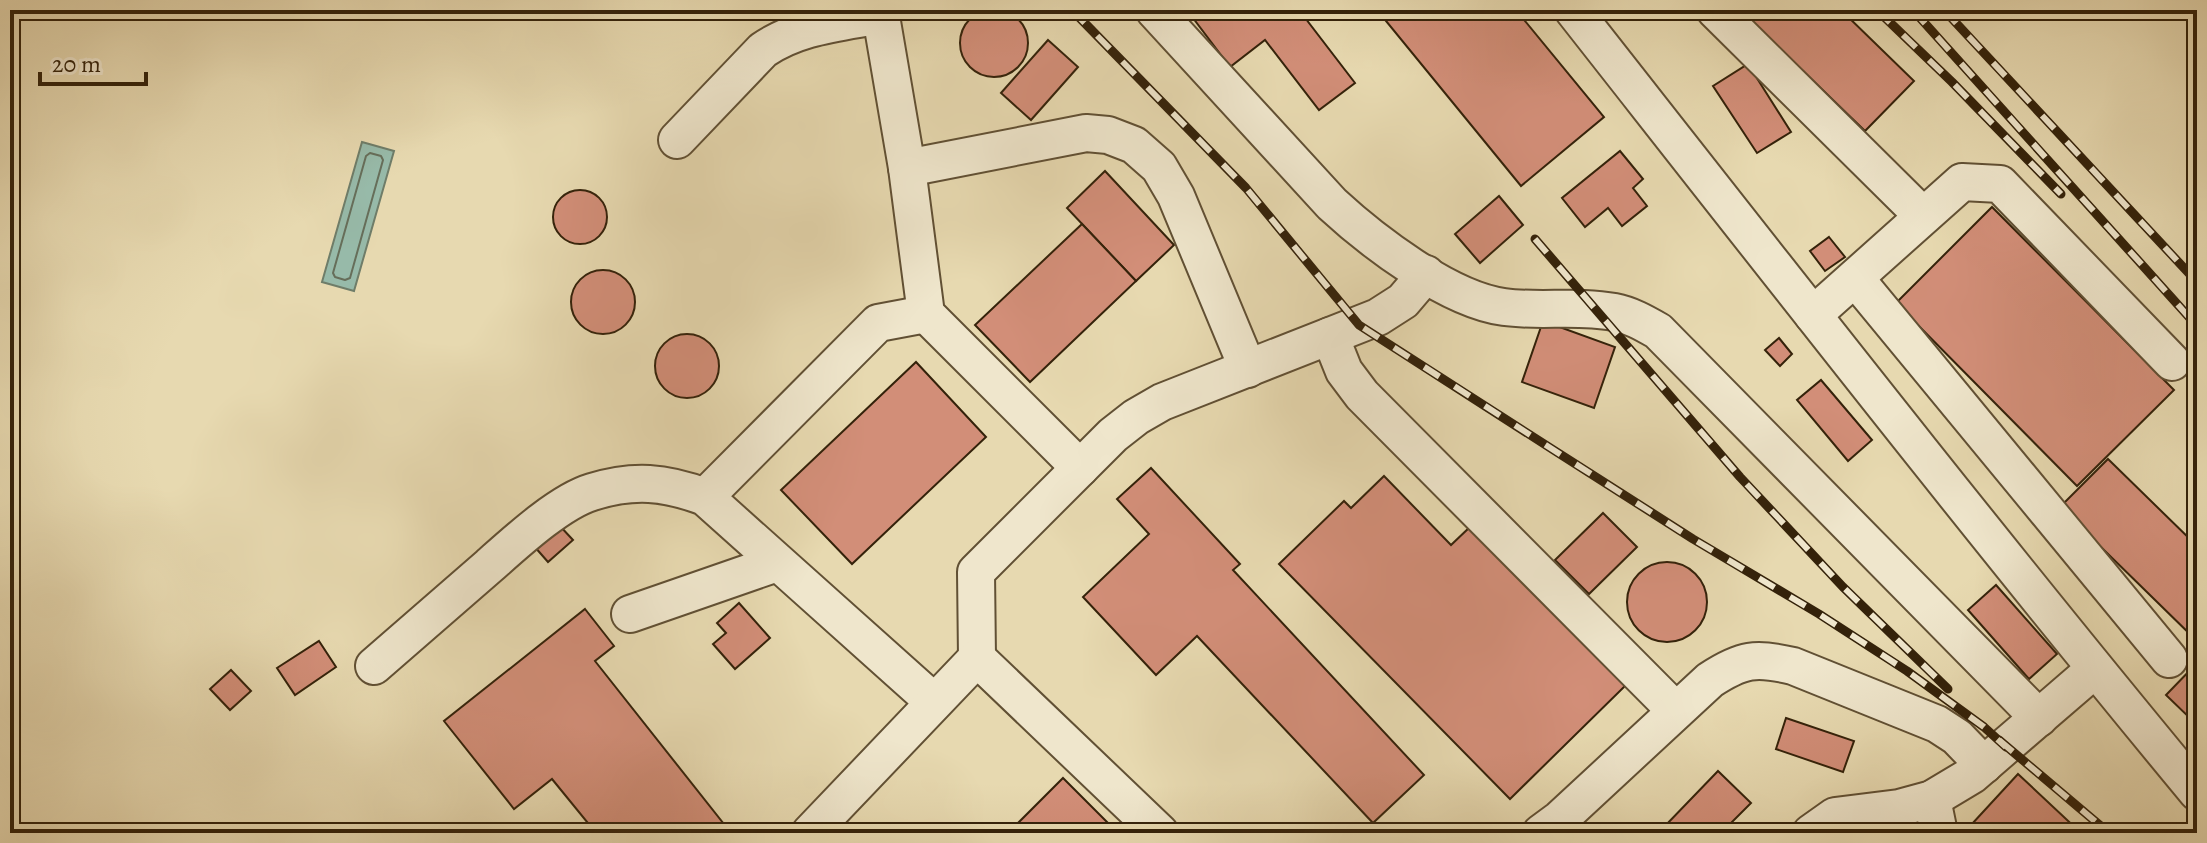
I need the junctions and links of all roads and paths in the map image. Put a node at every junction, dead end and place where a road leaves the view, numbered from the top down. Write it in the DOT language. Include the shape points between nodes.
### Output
graph roads {
  1 [pos="1154,10"];
  2 [pos="1573,10"];
  3 [pos="1715,10"];
  4 [pos="880,13"];
  5 [pos="677,140"];
  6 [pos="907,168"];
  7 [pos="1923,216"];
  8 [pos="1426,274"];
  9 [pos="1855,278"];
  10 [pos="926,314"];
  11 [pos="1813,315"];
  12 [pos="1330,336"];
  13 [pos="2172,362"];
  14 [pos="1248,369"];
  15 [pos="1080,468"];
  16 [pos="705,497"];
  17 [pos="777,563"];
  18 [pos="630,614"];
  19 [pos="977,658"];
  20 [pos="2169,659"];
  21 [pos="374,666"];
  22 [pos="2095,669"];
  23 [pos="934,702"];
  24 [pos="1676,711"];
  25 [pos="2039,718"];
  26 [pos="1984,765"];
  27 [pos="2197,792"];
  28 [pos="1936,816"];
  29 [pos="810,833"];
  30 [pos="1160,833"];
  31 [pos="1541,833"];
  32 [pos="1811,833"];
  1 -- 8 [label="street" via="1332,204"];
  2 -- 11 [label="street"];
  3 -- 7 [label="street"];
  4 -- 5 [label="street" via="780,39 763,50"];
  4 -- 6 [label="street"];
  6 -- 10 [label="street"];
  6 -- 14 [label="street" via="1086,133 1134,145 1159,167 1176,196"];
  7 -- 9 [label="street"];
  7 -- 13 [label="street" via="1962,182 2000,184"];
  8 -- 12 [label="street" via="1392,310"];
  8 -- 25 [label="street" via="1499,307 1616,312 1658,331"];
  9 -- 11 [label="street"];
  9 -- 20 [label="street"];
  10 -- 15 [label="street"];
  10 -- 16 [label="street" via="878,323"];
  11 -- 22 [label="street"];
  12 -- 14 [label="street"];
  12 -- 24 [label="street" via="1344,371 1362,395"];
  14 -- 15 [label="street" via="1136,417"];
  15 -- 19 [label="street" via="976,572"];
  16 -- 17 [label="street"];
  16 -- 21 [label="street" via="652,483 590,492 526,534"];
  17 -- 18 [label="street"];
  17 -- 23 [label="street"];
  19 -- 23 [label="street"];
  19 -- 30 [label="street"];
  22 -- 25 [label="street"];
  22 -- 27 [label="street"];
  23 -- 29 [label="street"];
  24 -- 26 [label="street" via="1729,668 1750,660 1771,661 1937,724"];
  24 -- 31 [label="street"];
  25 -- 26 [label="street"];
  26 -- 28 [label="street"];
  28 -- 32 [label="street" via="1899,808 1835,816"];
}
